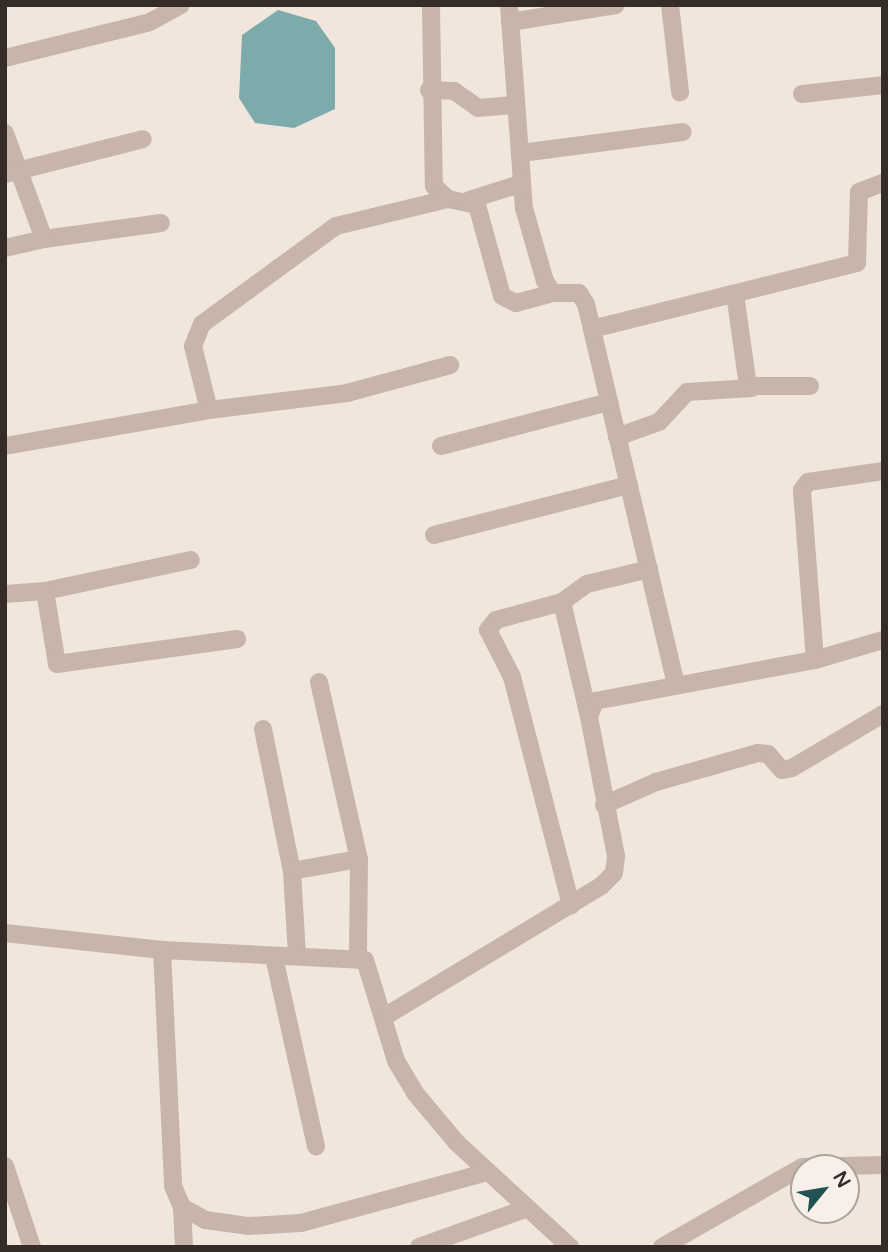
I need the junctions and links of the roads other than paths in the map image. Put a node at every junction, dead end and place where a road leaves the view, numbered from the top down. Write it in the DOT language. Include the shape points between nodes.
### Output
graph roads {
  1 [pos="181,5"];
  2 [pos="430,5"];
  3 [pos="616,5"];
  4 [pos="670,5"];
  5 [pos="596,7"];
  6 [pos="510,14"];
  7 [pos="5,58"];
  8 [pos="883,85"];
  9 [pos="429,90"];
  10 [pos="680,92"];
  11 [pos="802,94"];
  12 [pos="515,105"];
  13 [pos="683,132"];
  14 [pos="6,136"];
  15 [pos="143,139"];
  16 [pos="521,153"];
  17 [pos="11,173"];
  18 [pos="883,183"];
  19 [pos="520,184"];
  20 [pos="448,199"];
  21 [pos="469,200"];
  22 [pos="160,222"];
  23 [pos="44,239"];
  24 [pos="5,248"];
  25 [pos="553,293"];
  26 [pos="735,294"];
  27 [pos="592,329"];
  28 [pos="450,365"];
  29 [pos="810,386"];
  30 [pos="751,388"];
  31 [pos="609,402"];
  32 [pos="209,410"];
  33 [pos="617,437"];
  34 [pos="5,446"];
  35 [pos="441,446"];
  36 [pos="883,471"];
  37 [pos="629,485"];
  38 [pos="434,535"];
  39 [pos="191,559"];
  40 [pos="649,569"];
  41 [pos="45,591"];
  42 [pos="5,594"];
  43 [pos="562,602"];
  44 [pos="237,639"];
  45 [pos="883,640"];
  46 [pos="815,660"];
  47 [pos="319,682"];
  48 [pos="676,684"];
  49 [pos="883,714"];
  50 [pos="589,717"];
  51 [pos="263,729"];
  52 [pos="604,805"];
  53 [pos="359,859"];
  54 [pos="292,871"];
  55 [pos="570,905"];
  56 [pos="5,933"];
  57 [pos="162,950"];
  58 [pos="297,954"];
  59 [pos="274,957"];
  60 [pos="358,958"];
  61 [pos="384,1017"];
  62 [pos="316,1146"];
  63 [pos="883,1165"];
  64 [pos="5,1166"];
  65 [pos="487,1172"];
  66 [pos="182,1207"];
  67 [pos="525,1209"];
  68 [pos="32,1247"];
  69 [pos="184,1247"];
  70 [pos="419,1247"];
  71 [pos="570,1247"];
  72 [pos="662,1247"];
  1 -- 7 [label="street" via="150,22"];
  2 -- 9 [label="street"];
  3 -- 5 [label="street"];
  4 -- 10 [label="street"];
  5 -- 6 [label="street"];
  6 -- 12 [label="street"];
  8 -- 11 [label="street"];
  9 -- 12 [label="street" via="454,91 478,108"];
  9 -- 20 [label="street" via="434,186"];
  12 -- 16 [label="street"];
  13 -- 16 [label="street"];
  14 -- 17 [label="street"];
  15 -- 17 [label="street"];
  16 -- 19 [label="street"];
  17 -- 23 [label="street"];
  18 -- 26 [label="street" via="859,192 857,263"];
  19 -- 21 [label="street"];
  19 -- 25 [label="street" via="545,281"];
  20 -- 21 [label="street"];
  20 -- 32 [label="street" via="337,226 202,324 192,346"];
  21 -- 25 [label="street" via="482,215 502,296 516,303"];
  22 -- 23 [label="street"];
  23 -- 24 [label="street"];
  25 -- 27 [label="street" via="579,293"];
  26 -- 27 [label="street"];
  26 -- 30 [label="street"];
  27 -- 31 [label="street"];
  28 -- 32 [label="street" via="347,393"];
  29 -- 30 [label="street"];
  30 -- 33 [label="street" via="687,392 659,422"];
  31 -- 33 [label="street"];
  31 -- 35 [label="street"];
  32 -- 34 [label="street"];
  33 -- 37 [label="street"];
  36 -- 46 [label="street" via="808,482 802,490"];
  37 -- 38 [label="street"];
  37 -- 40 [label="street"];
  39 -- 41 [label="street"];
  40 -- 43 [label="street" via="587,584"];
  40 -- 48 [label="street"];
  41 -- 42 [label="street"];
  41 -- 44 [label="street" via="57,664"];
  43 -- 50 [label="street"];
  43 -- 55 [label="street" via="496,620 488,630 512,677"];
  45 -- 46 [label="street"];
  46 -- 48 [label="street"];
  47 -- 53 [label="street"];
  48 -- 50 [label="street" via="612,694 595,701"];
  49 -- 52 [label="street" via="792,768 782,770 768,754 758,753 656,782"];
  50 -- 52 [label="street"];
  51 -- 54 [label="street"];
  52 -- 55 [label="street" via="616,856 614,873"];
  53 -- 54 [label="street"];
  53 -- 60 [label="street"];
  54 -- 58 [label="street"];
  55 -- 61 [label="street"];
  56 -- 57 [label="street"];
  57 -- 59 [label="street"];
  57 -- 66 [label="street" via="171,1159"];
  58 -- 59 [label="street"];
  58 -- 60 [label="street"];
  59 -- 62 [label="street"];
  60 -- 61 [label="street" via="365,960 373,976"];
  61 -- 65 [label="street" via="396,1061 415,1093"];
  63 -- 72 [label="street" via="802,1167"];
  64 -- 68 [label="street"];
  65 -- 66 [label="street" via="301,1223 248,1226 205,1220"];
  65 -- 67 [label="street"];
  66 -- 69 [label="street"];
  67 -- 70 [label="street"];
  67 -- 71 [label="street"];
}
